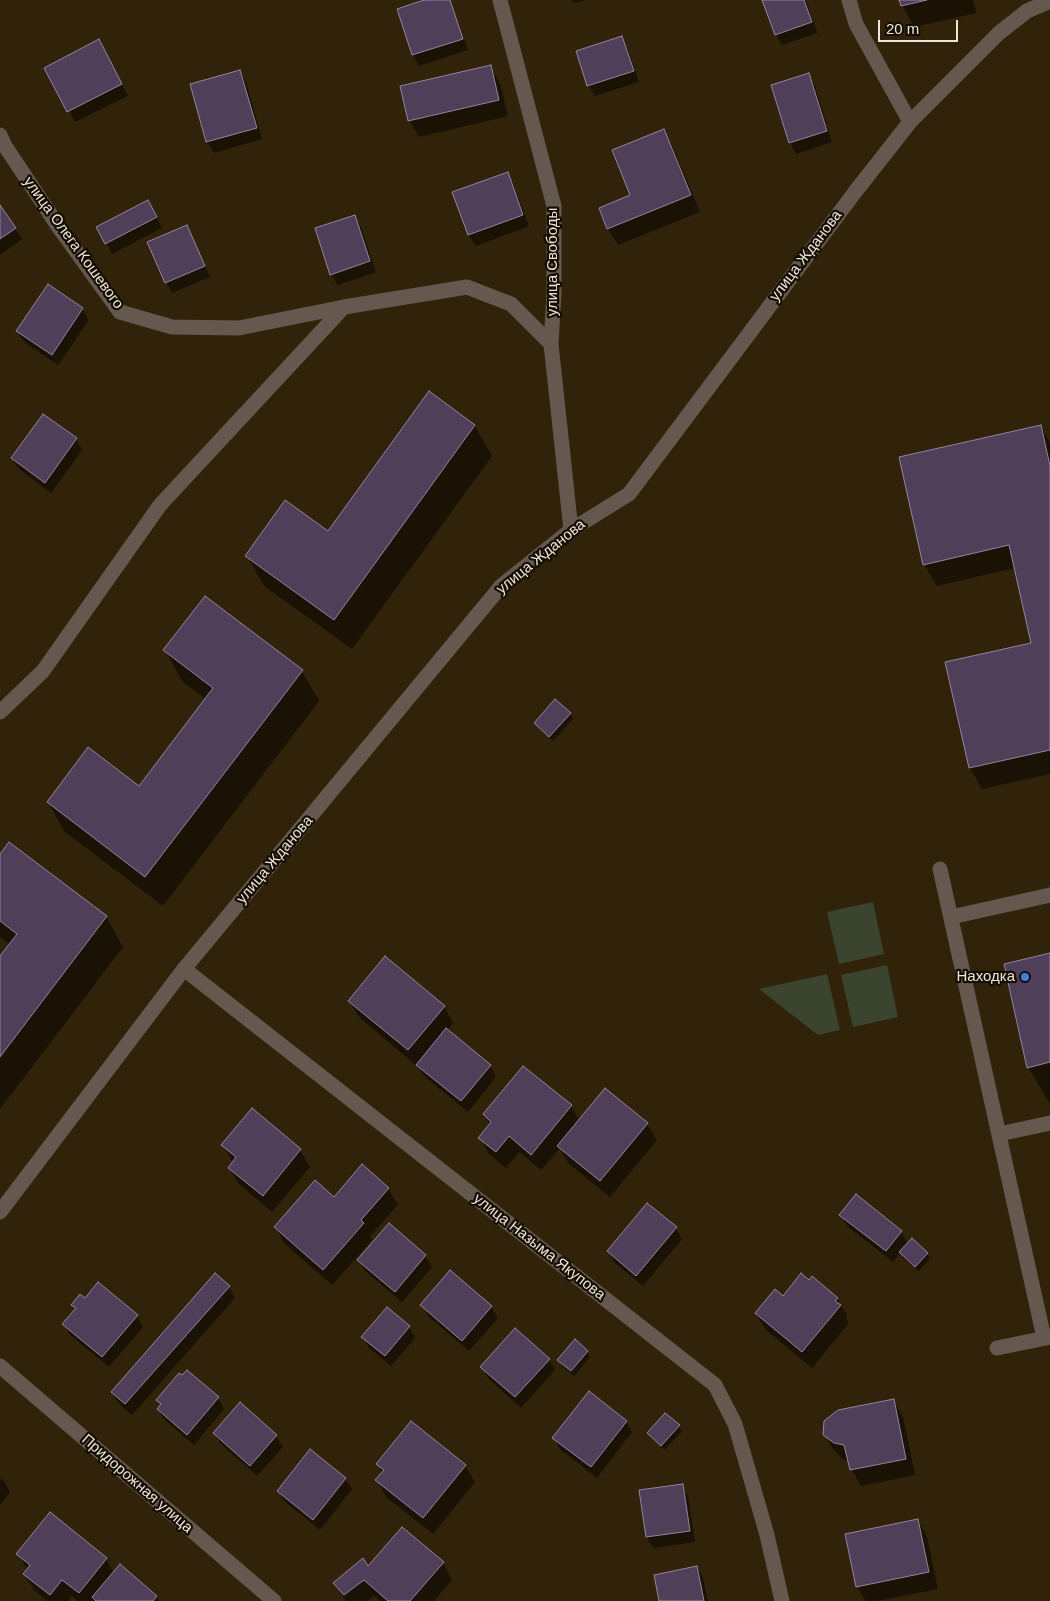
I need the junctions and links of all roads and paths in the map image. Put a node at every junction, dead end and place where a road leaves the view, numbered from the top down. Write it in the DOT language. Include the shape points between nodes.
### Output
graph roads {
  1 [pos="500,0"];
  2 [pos="849,0"];
  3 [pos="1050,1"];
  4 [pos="1024,5"];
  5 [pos="910,122"];
  6 [pos="2,144"];
  7 [pos="344,307"];
  8 [pos="551,344"];
  9 [pos="571,530"];
  10 [pos="0,712"];
  11 [pos="940,868"];
  12 [pos="1050,895"];
  13 [pos="951,917"];
  14 [pos="184,969"];
  15 [pos="1050,1123"];
  16 [pos="999,1134"];
  17 [pos="0,1212"];
  18 [pos="1047,1337"];
  19 [pos="997,1348"];
  20 [pos="0,1366"];
  21 [pos="274,1601"];
  22 [pos="782,1601"];
  1 -- 8 [label="street, улица Свободы" via="554,206"];
  2 -- 5 [label="street" via="856,24"];
  3 -- 4 [label="street, улица Жданова"];
  4 -- 5 [label="street, улица Жданова"];
  5 -- 9 [label="street, улица Жданова" via="629,494"];
  6 -- 7 [label="street, улица Олега Кошевого" via="120,312 172,327 239,328"];
  7 -- 8 [label="street, улица Олега Кошевого" via="468,287 511,304"];
  7 -- 10 [label="street" via="160,505 43,671"];
  8 -- 9 [label="street, улица Свободы"];
  9 -- 14 [label="street, улица Жданова" via="502,585"];
  11 -- 13 [label="street"];
  12 -- 13 [label="street"];
  13 -- 16 [label="street"];
  14 -- 17 [label="street, улица Жданова"];
  14 -- 22 [label="street, улица Назыма Якупова" via="715,1385 735,1424"];
  15 -- 16 [label="street"];
  16 -- 18 [label="street"];
  18 -- 19 [label="street"];
  20 -- 21 [label="street, Придорожная улица"];
}
